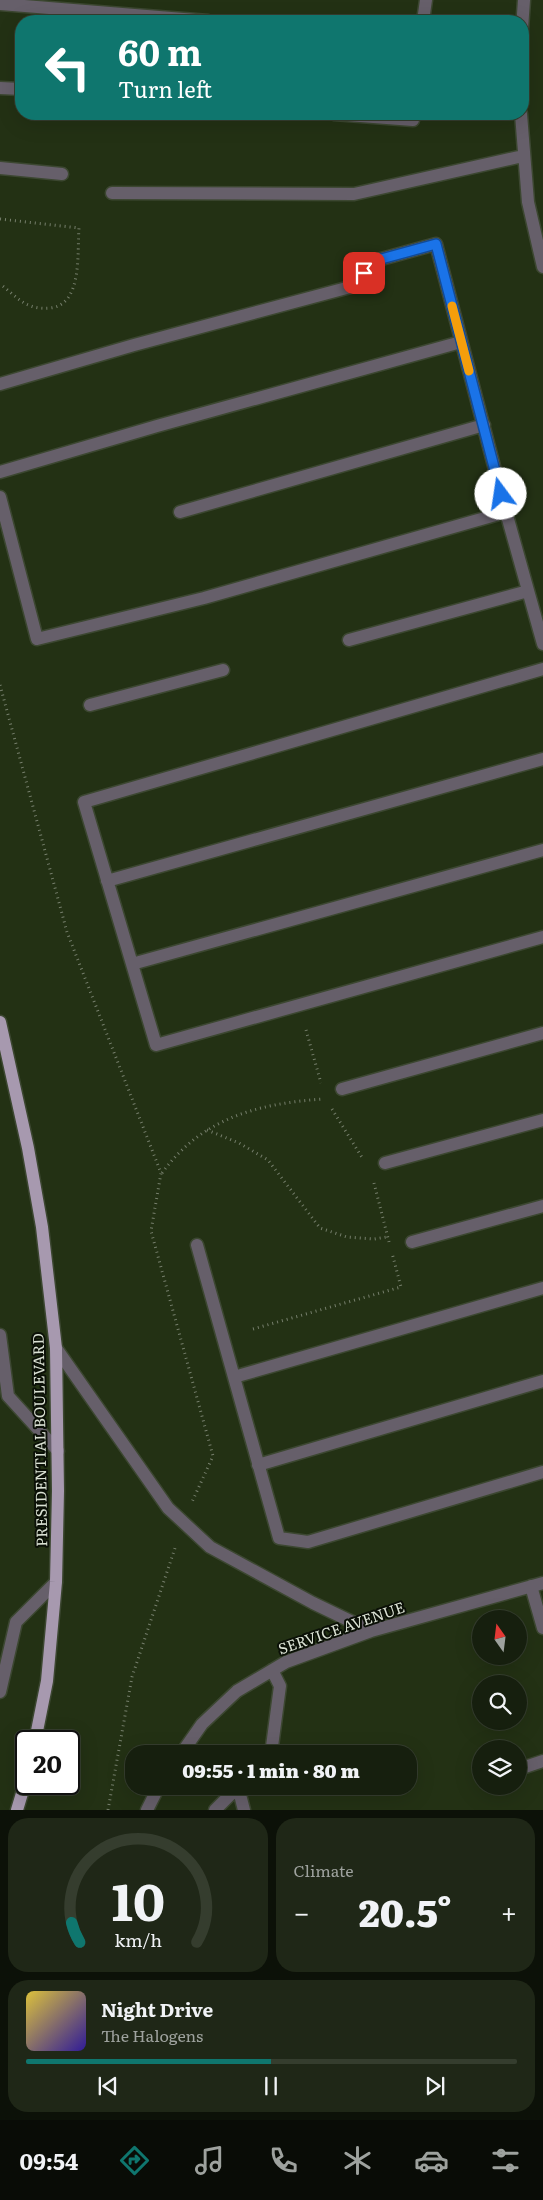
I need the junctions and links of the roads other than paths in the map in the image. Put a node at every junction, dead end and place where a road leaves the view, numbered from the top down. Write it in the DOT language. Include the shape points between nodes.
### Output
graph roads {
  1 [pos="426,0"];
  2 [pos="524,0"];
  3 [pos="0,4"];
  4 [pos="135,15"];
  5 [pos="424,15"];
  6 [pos="523,15"];
  7 [pos="0,88"];
  8 [pos="15,89"];
  9 [pos="521,120"];
  10 [pos="523,156"];
  11 [pos="0,168"];
  12 [pos="62,174"];
  13 [pos="112,193"];
  14 [pos="543,266"];
  15 [pos="462,342"];
  16 [pos="0,384"];
  17 [pos="484,426"];
  18 [pos="0,472"];
  19 [pos="0,497"];
  20 [pos="180,512"];
  21 [pos="506,512"];
  22 [pos="528,592"];
  23 [pos="349,640"];
  24 [pos="543,644"];
  25 [pos="543,669"];
  26 [pos="223,670"];
  27 [pos="90,705"];
  28 [pos="543,759"];
  29 [pos="543,850"];
  30 [pos="107,881"];
  31 [pos="543,937"];
  32 [pos="132,964"];
  33 [pos="0,1022"];
  34 [pos="543,1033"];
  35 [pos="342,1089"];
  36 [pos="543,1120"];
  37 [pos="385,1163"];
  38 [pos="543,1206"];
  39 [pos="412,1242"];
  40 [pos="197,1245"];
  41 [pos="543,1288"];
  42 [pos="0,1335"];
  43 [pos="56,1348"];
  44 [pos="234,1377"];
  45 [pos="543,1381"];
  46 [pos="58,1451"];
  47 [pos="258,1465"];
  48 [pos="543,1472"];
  49 [pos="56,1582"];
  50 [pos="537,1585"];
  51 [pos="543,1628"];
  52 [pos="371,1631"];
  53 [pos="272,1670"];
  54 [pos="0,1692"];
  55 [pos="37,1730"];
  56 [pos="187,1745"];
  57 [pos="272,1745"];
  58 [pos="543,1761"];
  59 [pos="527,1766"];
  60 [pos="22,1795"];
  61 [pos="154,1795"];
  62 [pos="231,1795"];
  63 [pos="241,1795"];
  64 [pos="17,1810"];
  65 [pos="147,1810"];
  66 [pos="215,1810"];
  67 [pos="244,1810"];
  1 -- 5 [label="street"];
  2 -- 6 [label="street"];
  3 -- 4 [label="street"];
  7 -- 8 [label="street"];
  9 -- 10 [label="street"];
  10 -- 13 [label="street" via="354,194"];
  10 -- 14 [label="street" via="528,202"];
  11 -- 12 [label="street"];
  15 -- 16 [label="street" via="436,244 374,261 354,286"];
  15 -- 17 [label="street"];
  15 -- 18 [label="street"];
  17 -- 20 [label="street"];
  17 -- 21 [label="street"];
  19 -- 21 [label="street" via="37,640 204,598"];
  21 -- 22 [label="street"];
  22 -- 23 [label="street"];
  22 -- 24 [label="street"];
  25 -- 30 [label="street" via="84,802"];
  26 -- 27 [label="street"];
  28 -- 30 [label="street"];
  29 -- 32 [label="street"];
  30 -- 32 [label="street"];
  31 -- 32 [label="street" via="156,1045"];
  33 -- 43 [label="main road, PRESIDENTIAL BOULEVARD" via="42,1227"];
  34 -- 35 [label="street"];
  36 -- 37 [label="street"];
  38 -- 39 [label="street"];
  40 -- 44 [label="street"];
  41 -- 44 [label="street"];
  42 -- 46 [label="street" via="8,1396"];
  43 -- 46 [label="main road, PRESIDENTIAL BOULEVARD"];
  43 -- 52 [label="street" via="162,1501 210,1547"];
  44 -- 47 [label="street"];
  45 -- 47 [label="street"];
  46 -- 49 [label="main road, PRESIDENTIAL BOULEVARD"];
  47 -- 48 [label="street" via="279,1538 308,1542"];
  49 -- 54 [label="street" via="16,1622"];
  49 -- 55 [label="main road, PRESIDENTIAL BOULEVARD" via="47,1681"];
  50 -- 51 [label="street"];
  50 -- 52 [label="street, SERVICE AVENUE"];
  52 -- 53 [label="street, SERVICE AVENUE"];
  53 -- 56 [label="street, SERVICE AVENUE" via="237,1691 202,1724"];
  53 -- 57 [label="street" via="280,1686"];
  58 -- 59 [label="street"];
  60 -- 64 [label="main road"];
  61 -- 65 [label="street"];
  62 -- 66 [label="street"];
  63 -- 67 [label="street"];
}
